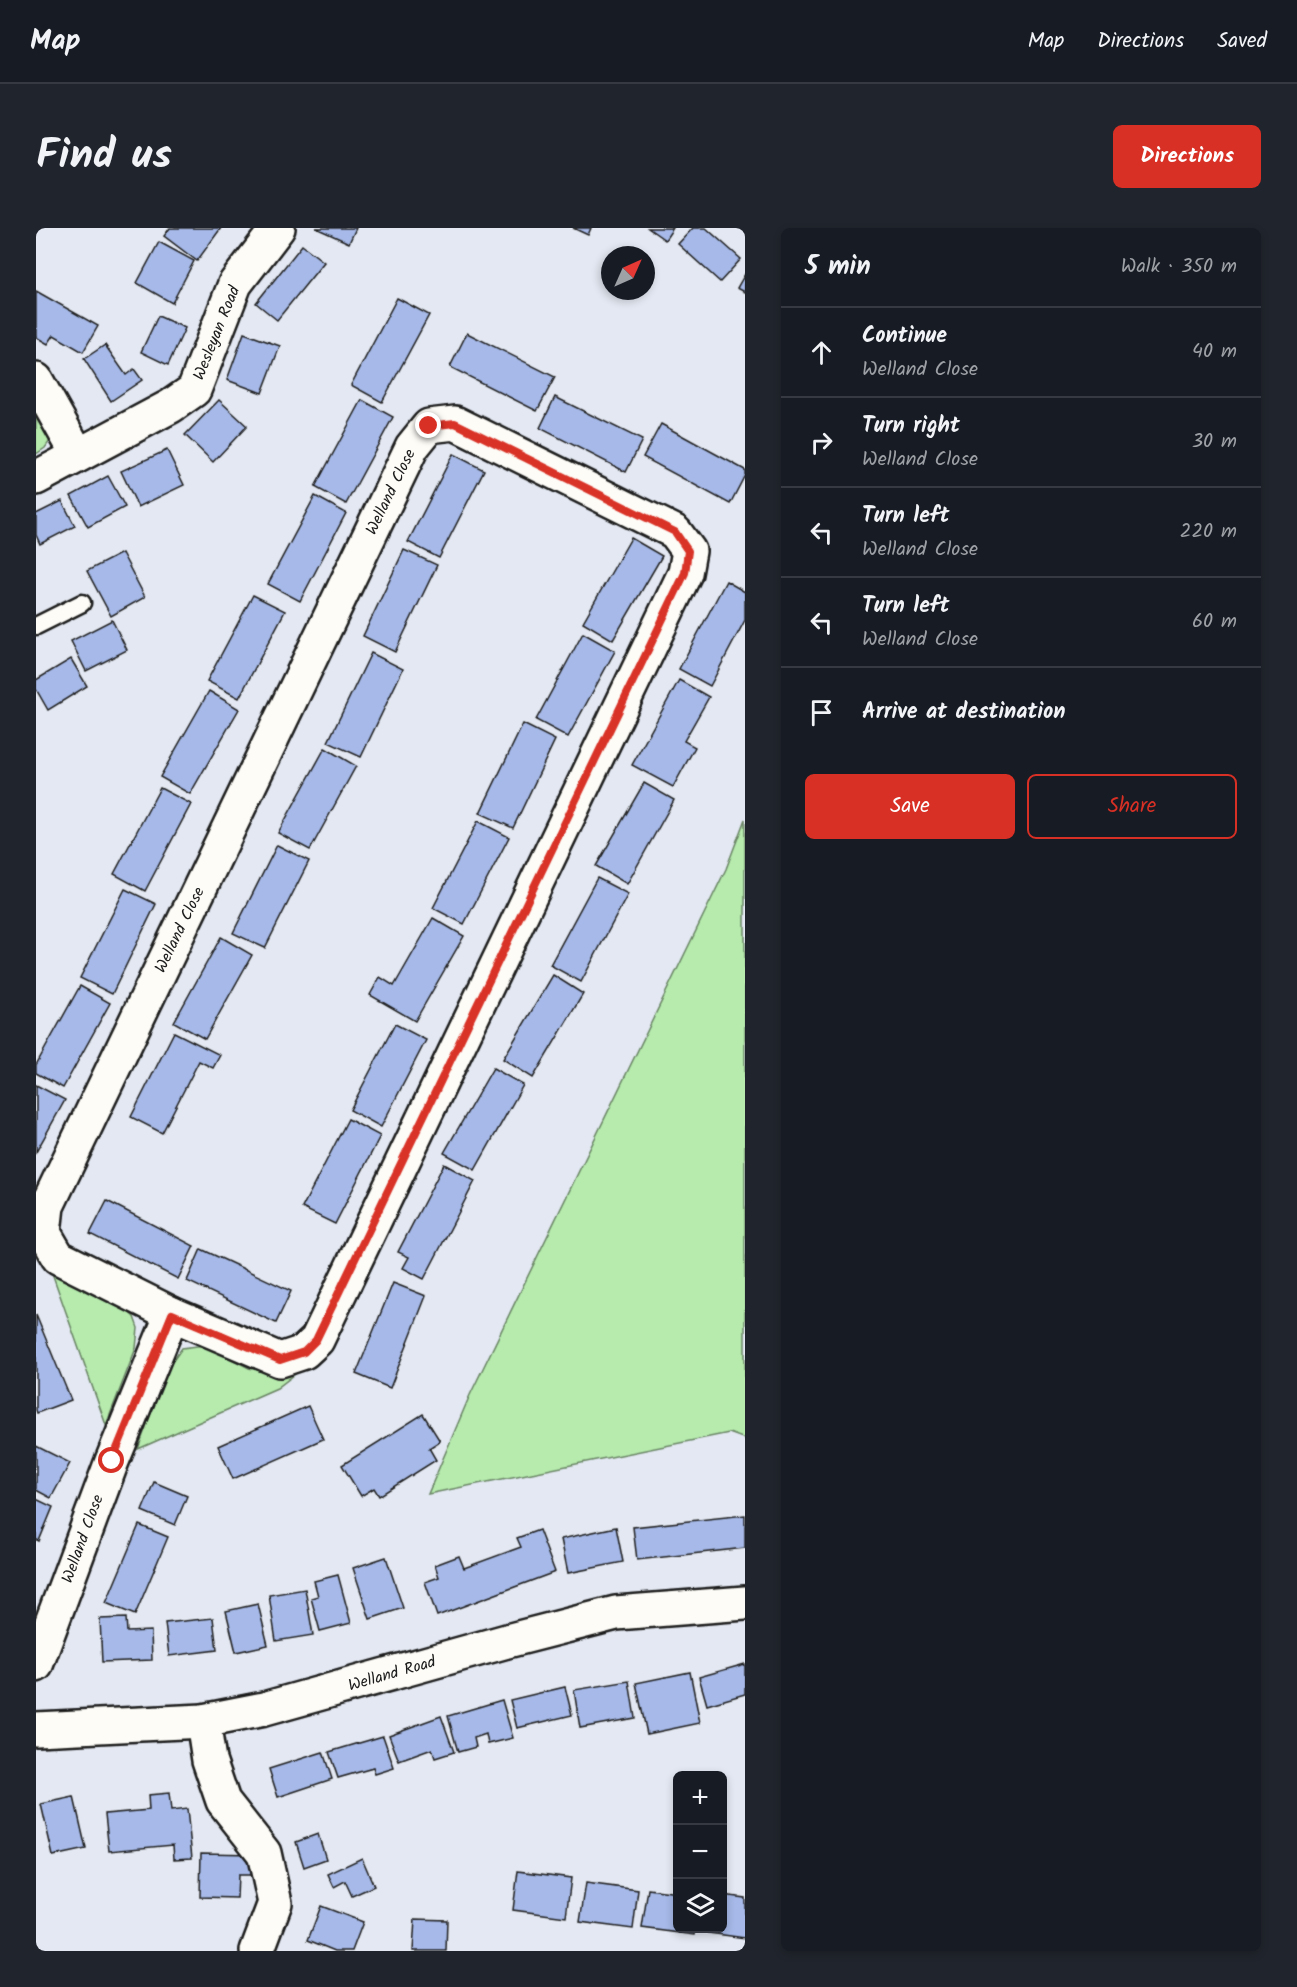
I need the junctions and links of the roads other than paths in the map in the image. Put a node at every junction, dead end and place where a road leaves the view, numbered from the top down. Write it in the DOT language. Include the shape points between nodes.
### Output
graph roads {
  1 [pos="278,228"];
  2 [pos="36,380"];
  3 [pos="78,455"];
  4 [pos="36,478"];
  5 [pos="82,603"];
  6 [pos="36,626"];
  7 [pos="172,1314"];
  8 [pos="745,1603"];
  9 [pos="36,1665"];
  10 [pos="203,1722"];
  11 [pos="36,1729"];
  12 [pos="257,1951"];
  1 -- 3 [label="street, Wesleyan Road" via="235,284 194,390"];
  2 -- 3 [label="street"];
  3 -- 4 [label="street, Wesleyan Road"];
  5 -- 6 [label="lane"];
  7 -- 7 [label="street, Welland Close" via="58,1257 44,1233 47,1206 412,447 429,426 455,423 675,532 688,551 685,573 316,1340 304,1352 280,1360"];
  7 -- 9 [label="street, Welland Close"];
  8 -- 10 [label="street, Welland Road" via="616,1613"];
  10 -- 11 [label="street, Welland Road"];
  10 -- 12 [label="street" via="209,1760 223,1801 264,1853 275,1903"];
}
